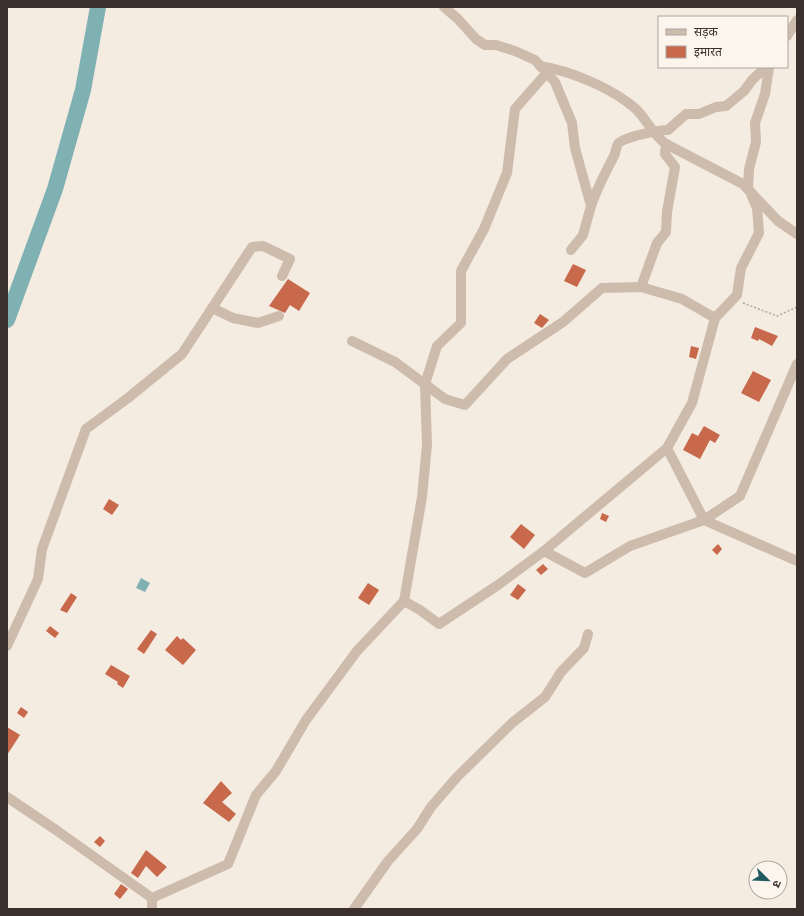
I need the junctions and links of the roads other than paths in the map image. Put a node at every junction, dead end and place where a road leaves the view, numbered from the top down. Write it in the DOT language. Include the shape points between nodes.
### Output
graph roads {
  1 [pos="444,7"];
  2 [pos="797,20"];
  3 [pos="788,34"];
  4 [pos="540,66"];
  5 [pos="766,68"];
  6 [pos="767,68"];
  7 [pos="543,77"];
  8 [pos="654,132"];
  9 [pos="666,144"];
  10 [pos="752,195"];
  11 [pos="591,206"];
  12 [pos="797,234"];
  13 [pos="571,250"];
  14 [pos="282,276"];
  15 [pos="641,286"];
  16 [pos="212,308"];
  17 [pos="279,316"];
  18 [pos="714,318"];
  19 [pos="352,341"];
  20 [pos="797,364"];
  21 [pos="425,384"];
  22 [pos="667,448"];
  23 [pos="704,520"];
  24 [pos="544,551"];
  25 [pos="797,561"];
  26 [pos="404,601"];
  27 [pos="588,634"];
  28 [pos="7,646"];
  29 [pos="7,797"];
  30 [pos="152,898"];
  31 [pos="152,909"];
  32 [pos="354,909"];
  1 -- 4 [label="street" via="485,45 496,45 515,51 535,60"];
  2 -- 3 [label="street"];
  4 -- 8 [label="street" via="561,69 623,99 637,110"];
  4 -- 11 [label="street" via="556,82 572,123 575,148"];
  5 -- 8 [label="street" via="726,106 699,114 686,114 668,130"];
  6 -- 10 [label="street" via="765,94 755,123 756,142 748,187"];
  7 -- 21 [label="street" via="515,109 507,173 484,229 460,271 461,323 437,346"];
  8 -- 9 [label="street"];
  8 -- 11 [label="street" via="624,139 618,143"];
  9 -- 10 [label="street" via="734,178"];
  9 -- 15 [label="street" via="665,154 675,167 666,232 657,243"];
  10 -- 12 [label="street"];
  10 -- 18 [label="street" via="757,208 758,233 741,268 737,295"];
  11 -- 13 [label="street" via="583,235"];
  14 -- 16 [label="street" via="290,259 263,246 252,247"];
  15 -- 18 [label="street" via="682,299"];
  15 -- 21 [label="street" via="602,288 563,322 507,359 465,405 445,399"];
  16 -- 17 [label="street" via="233,318 258,323"];
  16 -- 28 [label="street" via="182,354 86,429 42,549 38,579"];
  18 -- 22 [label="street" via="692,402"];
  19 -- 21 [label="street" via="395,362"];
  20 -- 23 [label="street" via="740,496"];
  21 -- 26 [label="street" via="426,452 422,497"];
  22 -- 23 [label="street"];
  22 -- 24 [label="street"];
  23 -- 24 [label="street" via="630,546 585,573"];
  23 -- 25 [label="street"];
  24 -- 26 [label="street" via="439,624"];
  26 -- 30 [label="street" via="358,651 306,720 276,771 256,795 228,864"];
  27 -- 32 [label="street" via="584,648 561,672 545,697 512,723 457,777 431,807 417,829 388,861"];
  29 -- 30 [label="street"];
  30 -- 31 [label="street"];
}
